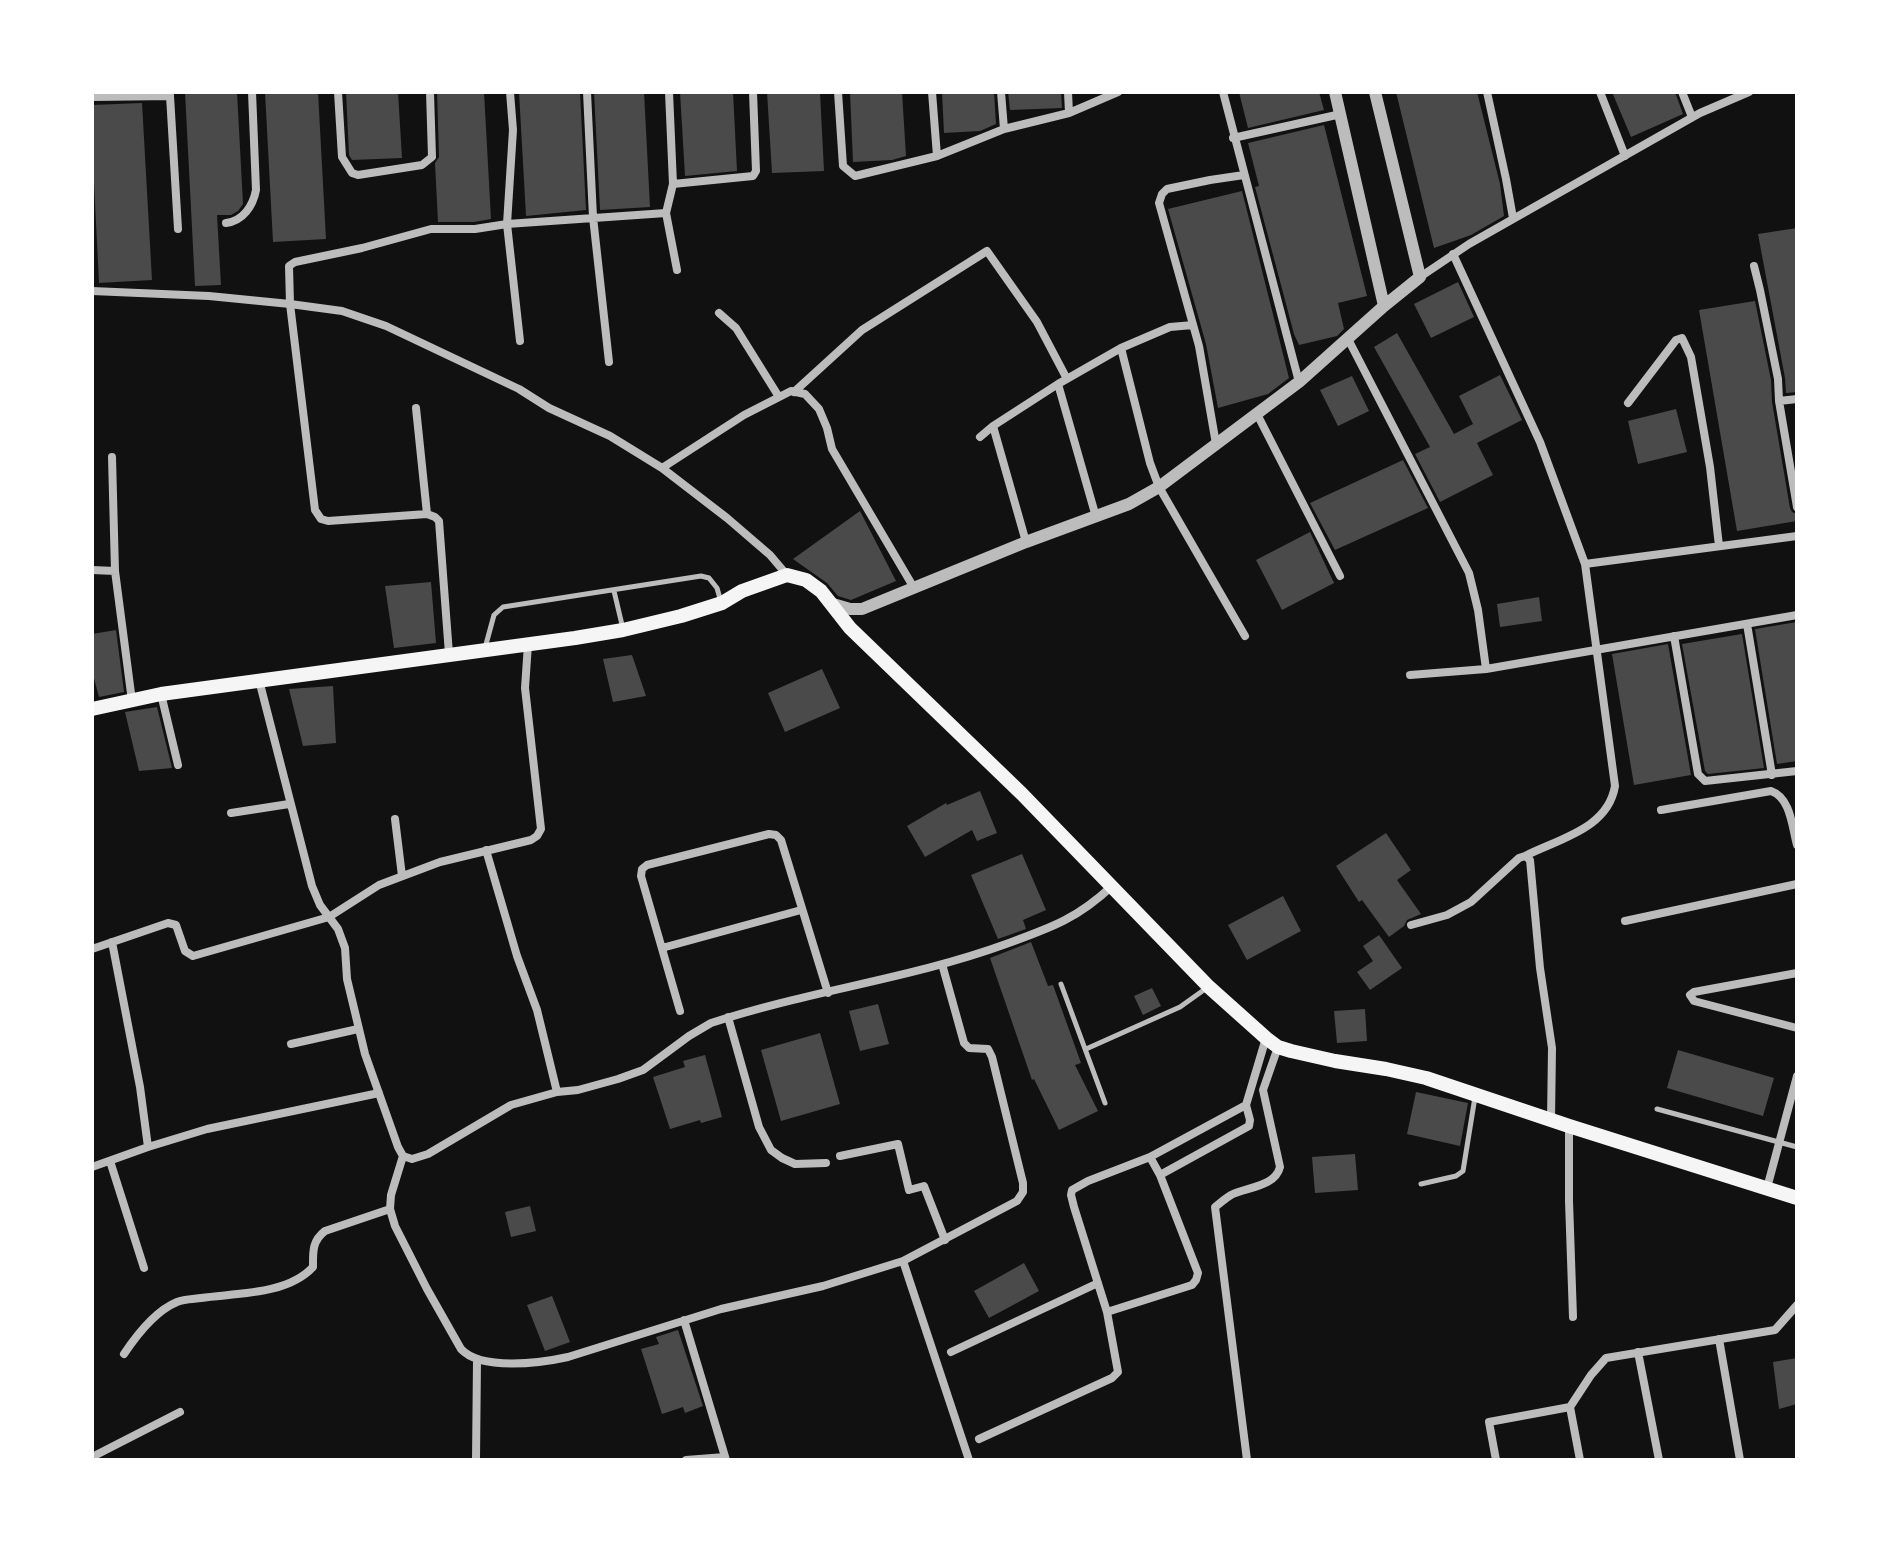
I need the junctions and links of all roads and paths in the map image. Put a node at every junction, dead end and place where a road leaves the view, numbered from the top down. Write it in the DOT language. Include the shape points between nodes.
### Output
graph roads {
  1 [pos="252,92"];
  2 [pos="338,92"];
  3 [pos="430,92"];
  4 [pos="510,92"];
  5 [pos="587,92"];
  6 [pos="669,92"];
  7 [pos="753,92"];
  8 [pos="838,92"];
  9 [pos="932,92"];
  10 [pos="1001,92"];
  11 [pos="1068,92"];
  12 [pos="1118,92"];
  13 [pos="1223,92"];
  14 [pos="1335,92"];
  15 [pos="1375,92"];
  16 [pos="1487,92"];
  17 [pos="1600,92"];
  18 [pos="1682,92"];
  19 [pos="1749,92"];
  20 [pos="170,94"];
  21 [pos="92,97"];
  22 [pos="1069,113"];
  23 [pos="1341,114"];
  24 [pos="1692,117"];
  25 [pos="1004,129"];
  26 [pos="1233,138"];
  27 [pos="937,156"];
  28 [pos="1625,156"];
  29 [pos="1244,175"];
  30 [pos="673,184"];
  31 [pos="666,213"];
  32 [pos="593,217"];
  33 [pos="1513,218"];
  34 [pos="226,223"];
  35 [pos="507,224"];
  36 [pos="178,229"];
  37 [pos="1453,254"];
  38 [pos="1754,266"];
  39 [pos="677,270"];
  40 [pos="1420,277"];
  41 [pos="92,291"];
  42 [pos="290,304"];
  43 [pos="1384,306"];
  44 [pos="719,313"];
  45 [pos="1193,325"];
  46 [pos="1348,339"];
  47 [pos="520,341"];
  48 [pos="1121,348"];
  49 [pos="609,362"];
  50 [pos="1062,381"];
  51 [pos="1299,382"];
  52 [pos="794,392"];
  53 [pos="779,397"];
  54 [pos="1797,399"];
  55 [pos="1779,401"];
  56 [pos="1628,403"];
  57 [pos="416,408"];
  58 [pos="1257,414"];
  59 [pos="993,426"];
  60 [pos="980,437"];
  61 [pos="1216,444"];
  62 [pos="112,457"];
  63 [pos="662,468"];
  64 [pos="1159,487"];
  65 [pos="1797,507"];
  66 [pos="427,514"];
  67 [pos="1096,517"];
  68 [pos="1797,536"];
  69 [pos="1026,542"];
  70 [pos="1719,546"];
  71 [pos="1585,564"];
  72 [pos="92,570"];
  73 [pos="115,571"];
  74 [pos="787,575"];
  75 [pos="1340,576"];
  76 [pos="914,588"];
  77 [pos="614,591"];
  78 [pos="722,603"];
  79 [pos="833,604"];
  80 [pos="1797,615"];
  81 [pos="1747,624"];
  82 [pos="623,630"];
  83 [pos="1245,636"];
  84 [pos="1674,636"];
  85 [pos="528,644"];
  86 [pos="484,650"];
  87 [pos="1596,650"];
  88 [pos="449,654"];
  89 [pos="1486,669"];
  90 [pos="1410,675"];
  91 [pos="259,680"];
  92 [pos="161,694"];
  93 [pos="132,701"];
  94 [pos="92,709"];
  95 [pos="178,765"];
  96 [pos="1797,771"];
  97 [pos="1772,775"];
  98 [pos="289,804"];
  99 [pos="1661,810"];
  100 [pos="231,813"];
  101 [pos="395,819"];
  102 [pos="1797,845"];
  103 [pos="486,850"];
  104 [pos="1525,856"];
  105 [pos="402,876"];
  106 [pos="1797,884"];
  107 [pos="1112,886"];
  108 [pos="801,910"];
  109 [pos="329,917"];
  110 [pos="1625,921"];
  111 [pos="1411,925"];
  112 [pos="112,942"];
  113 [pos="662,948"];
  114 [pos="92,949"];
  115 [pos="942,964"];
  116 [pos="1797,973"];
  117 [pos="1061,984"];
  118 [pos="1209,987"];
  119 [pos="823,994"];
  120 [pos="680,1011"];
  121 [pos="728,1017"];
  122 [pos="1797,1028"];
  123 [pos="358,1029"];
  124 [pos="1272,1042"];
  125 [pos="291,1044"];
  126 [pos="1086,1049"];
  127 [pos="1797,1076"];
  128 [pos="557,1092"];
  129 [pos="379,1093"];
  130 [pos="1475,1094"];
  131 [pos="1105,1103"];
  132 [pos="1246,1105"];
  133 [pos="1657,1109"];
  134 [pos="1551,1120"];
  135 [pos="1569,1126"];
  136 [pos="1779,1143"];
  137 [pos="148,1147"];
  138 [pos="1797,1147"];
  139 [pos="403,1156"];
  140 [pos="840,1156"];
  141 [pos="1150,1157"];
  142 [pos="110,1161"];
  143 [pos="826,1163"];
  144 [pos="92,1167"];
  145 [pos="1160,1175"];
  146 [pos="1421,1184"];
  147 [pos="1767,1188"];
  148 [pos="1797,1198"];
  149 [pos="390,1209"];
  150 [pos="945,1240"];
  151 [pos="903,1261"];
  152 [pos="144,1268"];
  153 [pos="1098,1283"];
  154 [pos="1797,1305"];
  155 [pos="1107,1312"];
  156 [pos="1573,1317"];
  157 [pos="684,1320"];
  158 [pos="1719,1339"];
  159 [pos="951,1352"];
  160 [pos="1638,1352"];
  161 [pos="124,1354"];
  162 [pos="477,1360"];
  163 [pos="1570,1407"];
  164 [pos="180,1412"];
  165 [pos="979,1439"];
  166 [pos="92,1457"];
  167 [pos="725,1459"];
  168 [pos="476,1460"];
  169 [pos="686,1460"];
  170 [pos="969,1460"];
  171 [pos="1247,1460"];
  172 [pos="1496,1460"];
  173 [pos="1580,1460"];
  174 [pos="1659,1460"];
  175 [pos="1740,1460"];
  1 -- 34 [label="street" via="255,198 243,216"];
  2 -- 3 [label="street" via="342,157 358,175 422,165 432,157"];
  4 -- 35 [label="street"];
  5 -- 32 [label="street"];
  6 -- 30 [label="street"];
  7 -- 30 [label="street" via="753,176"];
  8 -- 27 [label="street" via="843,166 855,176"];
  9 -- 27 [label="street"];
  10 -- 25 [label="street"];
  11 -- 22 [label="street"];
  12 -- 22 [label="street"];
  13 -- 26 [label="street"];
  14 -- 23 [label="street"];
  15 -- 40 [label="street"];
  16 -- 33 [label="street"];
  17 -- 28 [label="street"];
  18 -- 24 [label="street"];
  19 -- 24 [label="street"];
  20 -- 21 [label="street"];
  20 -- 36 [label="street"];
  22 -- 25 [label="street"];
  23 -- 26 [label="street"];
  23 -- 43 [label="street"];
  24 -- 28 [label="street"];
  25 -- 27 [label="street"];
  26 -- 29 [label="street"];
  28 -- 33 [label="street"];
  29 -- 45 [label="street" via="1162,194 1159,203"];
  29 -- 51 [label="street"];
  30 -- 31 [label="street"];
  31 -- 32 [label="street"];
  31 -- 39 [label="street"];
  32 -- 35 [label="street"];
  32 -- 49 [label="street"];
  33 -- 37 [label="street"];
  35 -- 42 [label="street" via="431,229 295,262 288,272"];
  35 -- 47 [label="street"];
  37 -- 40 [label="street"];
  37 -- 71 [label="street" via="1540,442"];
  38 -- 55 [label="street"];
  40 -- 43 [label="street"];
  41 -- 42 [label="street"];
  42 -- 63 [label="street" via="342,311 386,326 519,389"];
  42 -- 66 [label="street" via="315,510 328,521"];
  43 -- 46 [label="street"];
  44 -- 53 [label="street" via="736,328"];
  45 -- 48 [label="street" via="1170,327"];
  45 -- 61 [label="street"];
  46 -- 51 [label="street"];
  46 -- 89 [label="street" via="1469,573"];
  48 -- 50 [label="street"];
  48 -- 64 [label="street"];
  50 -- 52 [label="street" via="1037,322 987,251 862,330"];
  50 -- 59 [label="street"];
  50 -- 67 [label="street"];
  51 -- 58 [label="street"];
  52 -- 53 [label="street"];
  52 -- 76 [label="street" via="805,394 819,409 832,449"];
  53 -- 63 [label="street"];
  54 -- 55 [label="street"];
  55 -- 65 [label="street"];
  56 -- 70 [label="street" via="1682,338 1691,357"];
  57 -- 66 [label="street"];
  58 -- 61 [label="street"];
  58 -- 75 [label="street"];
  59 -- 60 [label="street"];
  59 -- 69 [label="street"];
  61 -- 64 [label="street"];
  62 -- 73 [label="street"];
  63 -- 74 [label="street" via="727,518"];
  64 -- 67 [label="street"];
  64 -- 83 [label="street"];
  66 -- 88 [label="street" via="439,521"];
  67 -- 69 [label="street"];
  68 -- 70 [label="street"];
  69 -- 76 [label="street"];
  70 -- 71 [label="street"];
  71 -- 87 [label="street"];
  72 -- 73 [label="street"];
  73 -- 93 [label="street"];
  74 -- 78 [label="main road"];
  74 -- 79 [label="main road" via="806,580"];
  76 -- 79 [label="street" via="862,609"];
  77 -- 78 [label="lane" via="701,576 717,588"];
  77 -- 82 [label="lane"];
  77 -- 86 [label="lane" via="503,607 494,615"];
  78 -- 82 [label="main road"];
  79 -- 107 [label="main road" via="850,628"];
  80 -- 81 [label="street"];
  81 -- 84 [label="street"];
  81 -- 97 [label="street"];
  82 -- 85 [label="main road"];
  84 -- 87 [label="street"];
  84 -- 97 [label="street" via="1699,777 1705,781"];
  85 -- 86 [label="main road"];
  85 -- 103 [label="street" via="525,688 541,829 531,840"];
  86 -- 88 [label="main road"];
  87 -- 89 [label="street"];
  87 -- 104 [label="street" via="1614,793 1591,824"];
  88 -- 91 [label="main road"];
  89 -- 90 [label="street"];
  91 -- 92 [label="main road"];
  91 -- 98 [label="street"];
  92 -- 93 [label="main road"];
  92 -- 95 [label="street"];
  93 -- 94 [label="main road"];
  96 -- 97 [label="street"];
  98 -- 100 [label="street"];
  98 -- 109 [label="street" via="312,886"];
  99 -- 102 [label="street" via="1771,791 1786,803"];
  101 -- 105 [label="street"];
  103 -- 105 [label="street"];
  103 -- 128 [label="street"];
  104 -- 111 [label="street" via="1471,902"];
  104 -- 134 [label="street" via="1530,860 1552,1048"];
  105 -- 109 [label="street"];
  106 -- 110 [label="street"];
  107 -- 115 [label="street" via="1053,927"];
  107 -- 118 [label="main road"];
  108 -- 113 [label="street"];
  108 -- 113 [label="street" via="776,835 647,865 641,876"];
  108 -- 119 [label="street"];
  109 -- 112 [label="street" via="193,956 185,951 173,923"];
  109 -- 123 [label="street" via="345,948"];
  112 -- 114 [label="street"];
  112 -- 137 [label="street"];
  113 -- 120 [label="street"];
  115 -- 119 [label="street"];
  115 -- 150 [label="street" via="964,1043 988,1049 992,1057 1023,1183 1017,1201"];
  116 -- 122 [label="street" via="1690,995 1694,1001"];
  117 -- 126 [label="lane"];
  118 -- 124 [label="main road"];
  118 -- 126 [label="lane" via="1180,1007"];
  119 -- 121 [label="street"];
  121 -- 128 [label="street" via="689,1036 643,1070"];
  121 -- 143 [label="street" via="759,1127 771,1150 795,1164"];
  123 -- 125 [label="street"];
  123 -- 129 [label="street"];
  124 -- 130 [label="main road"];
  124 -- 132 [label="street"];
  124 -- 171 [label="street" via="1263,1090 1278,1174 1215,1207"];
  126 -- 131 [label="lane"];
  127 -- 136 [label="street"];
  128 -- 139 [label="street" via="511,1105 428,1154"];
  129 -- 137 [label="street" via="207,1129"];
  129 -- 139 [label="street"];
  130 -- 134 [label="main road"];
  130 -- 146 [label="lane" via="1463,1171"];
  132 -- 141 [label="street"];
  132 -- 145 [label="street" via="1247,1128"];
  133 -- 136 [label="lane"];
  134 -- 135 [label="main road"];
  135 -- 147 [label="main road"];
  135 -- 156 [label="street"];
  136 -- 138 [label="lane"];
  136 -- 147 [label="street"];
  137 -- 142 [label="street"];
  139 -- 149 [label="street"];
  140 -- 150 [label="street" via="898,1144 909,1190 924,1186"];
  141 -- 145 [label="street"];
  141 -- 153 [label="street" via="1071,1192"];
  142 -- 144 [label="street"];
  142 -- 152 [label="street"];
  145 -- 155 [label="street" via="1197,1277 1192,1285"];
  147 -- 148 [label="main road"];
  149 -- 161 [label="street" via="318,1236 313,1267 302,1278 271,1289 177,1302 160,1313"];
  149 -- 162 [label="street" via="451,1333"];
  150 -- 151 [label="street"];
  151 -- 157 [label="street"];
  151 -- 170 [label="street"];
  153 -- 155 [label="street"];
  153 -- 159 [label="street"];
  154 -- 158 [label="street" via="1775,1330"];
  155 -- 165 [label="street" via="1115,1376"];
  157 -- 162 [label="street" via="543,1363"];
  157 -- 167 [label="street"];
  158 -- 160 [label="street"];
  158 -- 175 [label="street"];
  160 -- 163 [label="street" via="1606,1358"];
  160 -- 174 [label="street"];
  162 -- 168 [label="street"];
  163 -- 172 [label="street" via="1489,1422"];
  163 -- 173 [label="street"];
  164 -- 166 [label="street"];
  167 -- 169 [label="street"];
}
